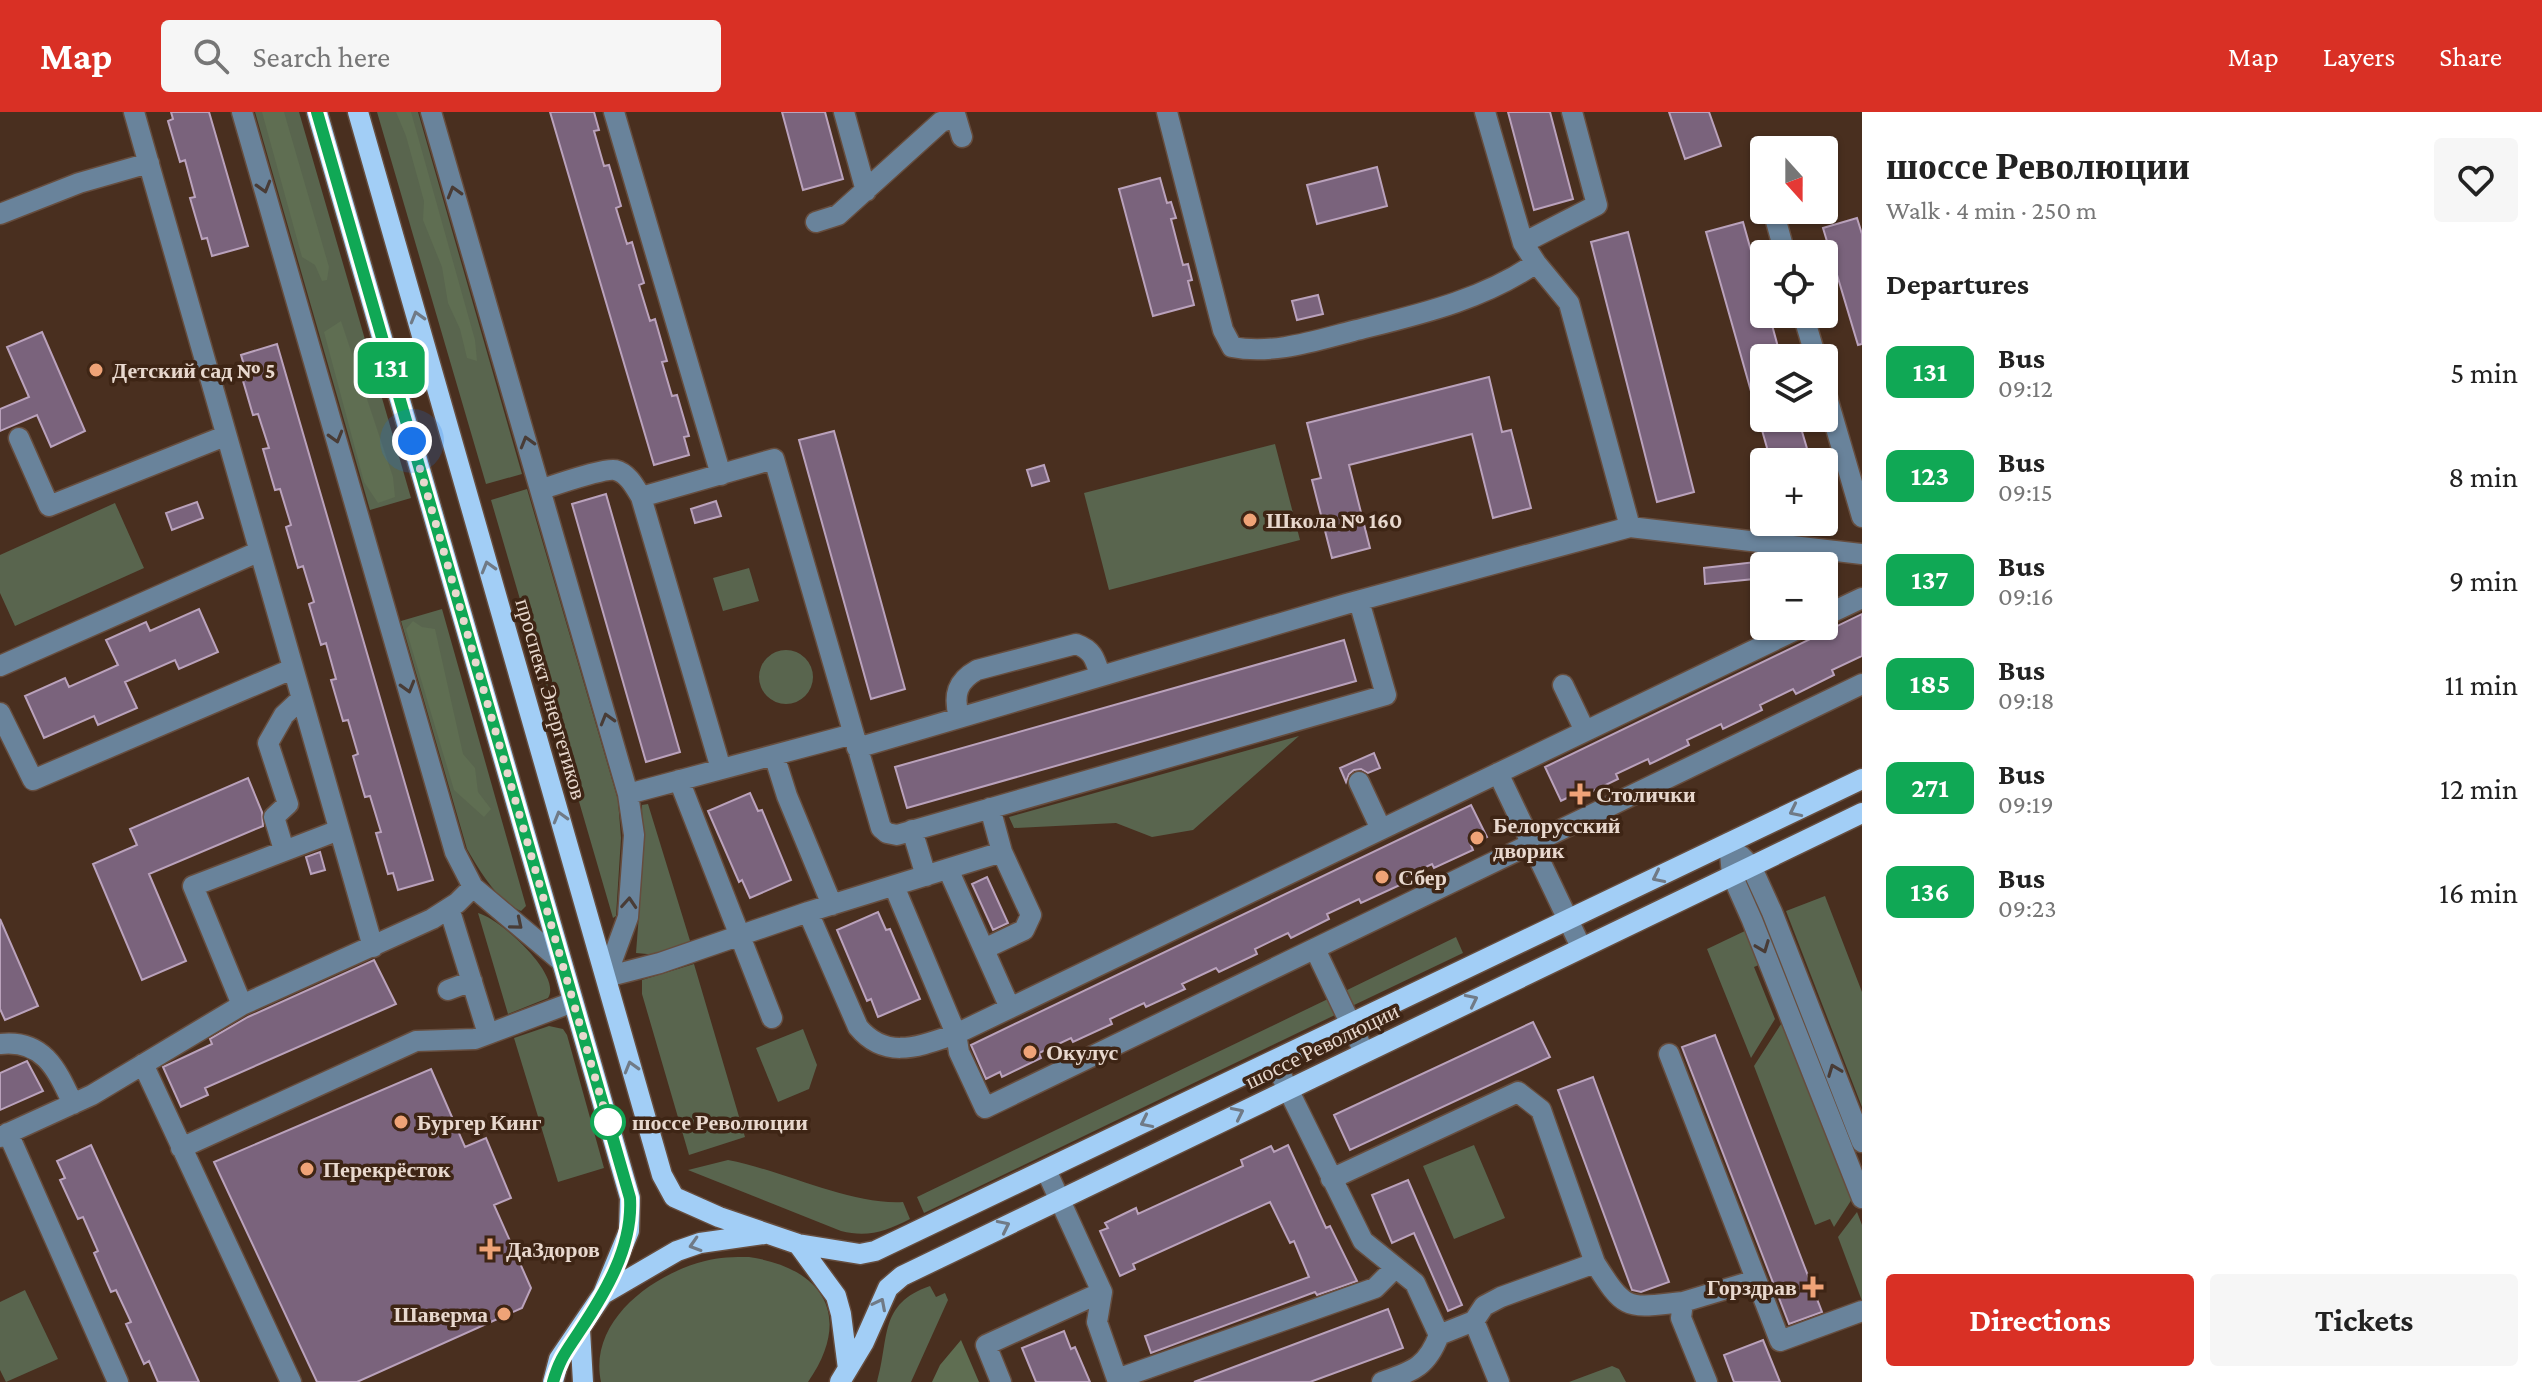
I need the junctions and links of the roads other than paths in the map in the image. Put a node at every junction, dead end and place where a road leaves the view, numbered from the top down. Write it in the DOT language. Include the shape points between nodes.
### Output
graph roads {
  1 [pos="134,112"];
  2 [pos="242,112"];
  3 [pos="317,112"];
  4 [pos="358,112"];
  5 [pos="431,112"];
  6 [pos="614,112"];
  7 [pos="844,112"];
  8 [pos="1167,112"];
  9 [pos="1485,112"];
  10 [pos="1572,112"];
  11 [pos="962,137"];
  12 [pos="149,163"];
  13 [pos="866,191"];
  14 [pos="0,214"];
  15 [pos="816,222"];
  16 [pos="1523,243"];
  17 [pos="1536,263"];
  18 [pos="1837,432"];
  19 [pos="225,436"];
  20 [pos="19,438"];
  21 [pos="721,475"];
  22 [pos="541,489"];
  23 [pos="641,497"];
  24 [pos="1862,517"];
  25 [pos="1630,527"];
  26 [pos="258,552"];
  27 [pos="1862,554"];
  28 [pos="1862,598"];
  29 [pos="1359,601"];
  30 [pos="1838,609"];
  31 [pos="1775,640"];
  32 [pos="0,666"];
  33 [pos="292,669"];
  34 [pos="1100,675"];
  35 [pos="1862,684"];
  36 [pos="1563,685"];
  37 [pos="301,699"];
  38 [pos="0,713"];
  39 [pos="959,717"];
  40 [pos="1585,731"];
  41 [pos="855,741"];
  42 [pos="774,755"];
  43 [pos="721,769"];
  44 [pos="1498,773"];
  45 [pos="1862,779"];
  46 [pos="679,780"];
  47 [pos="1359,782"];
  48 [pos="628,794"];
  49 [pos="990,808"];
  50 [pos="1862,813"];
  51 [pos="1381,829"];
  52 [pos="339,830"];
  53 [pos="912,830"];
  54 [pos="1729,843"];
  55 [pos="1532,844"];
  56 [pos="284,850"];
  57 [pos="1002,852"];
  58 [pos="1751,866"];
  59 [pos="948,869"];
  60 [pos="1732,875"];
  61 [pos="926,876"];
  62 [pos="894,886"];
  63 [pos="473,887"];
  64 [pos="832,905"];
  65 [pos="449,908"];
  66 [pos="808,912"];
  67 [pos="1568,920"];
  68 [pos="739,937"];
  69 [pos="373,947"];
  70 [pos="1581,947"];
  71 [pos="984,949"];
  72 [pos="1315,949"];
  73 [pos="561,961"];
  74 [pos="606,977"];
  75 [pos="472,981"];
  76 [pos="448,990"];
  77 [pos="573,1002"];
  78 [pos="242,1005"];
  79 [pos="1010,1008"];
  80 [pos="772,1018"];
  81 [pos="1351,1024"];
  82 [pos="488,1034"];
  83 [pos="956,1034"];
  84 [pos="0,1044"];
  85 [pos="1364,1052"];
  86 [pos="1669,1054"];
  87 [pos="1274,1061"];
  88 [pos="143,1064"];
  89 [pos="1288,1089"];
  90 [pos="73,1104"];
  91 [pos="4,1135"];
  92 [pos="1862,1142"];
  93 [pos="181,1148"];
  94 [pos="1046,1170"];
  95 [pos="1857,1171"];
  96 [pos="1331,1179"];
  97 [pos="1862,1198"];
  98 [pos="1059,1199"];
  99 [pos="772,1233"];
  100 [pos="798,1244"];
  101 [pos="1595,1263"];
  102 [pos="1395,1268"];
  103 [pos="1756,1280"];
  104 [pos="1102,1292"];
  105 [pos="603,1294"];
  106 [pos="1683,1302"];
  107 [pos="1862,1311"];
  108 [pos="1474,1321"];
  109 [pos="580,1330"];
  110 [pos="1439,1335"];
  111 [pos="844,1375"];
  112 [pos="1118,1380"];
  113 [pos="118,1382"];
  114 [pos="291,1382"];
  115 [pos="553,1382"];
  116 [pos="583,1382"];
  117 [pos="1001,1382"];
  118 [pos="1382,1382"];
  119 [pos="1499,1382"];
  120 [pos="1707,1382"];
  1 -- 12 [label="street"];
  2 -- 63 [label="street, one-way" via="455,852"];
  3 -- 73 [label="main road"];
  74 -- 4 [label="main road, проспект Энергетиков, one-way"];
  22 -- 5 [label="street, one-way"];
  6 -- 21 [label="street"];
  7 -- 13 [label="street"];
  8 -- 17 [label="street" via="1223,330 1232,347 1253,352 1310,342 1429,312 1485,292"];
  9 -- 16 [label="street"];
  10 -- 16 [label="street" via="1597,205"];
  11 -- 13 [label="street" via="956,117 941,122"];
  12 -- 14 [label="street"];
  12 -- 19 [label="street"];
  13 -- 15 [label="street" via="838,215"];
  16 -- 17 [label="street"];
  17 -- 25 [label="street" via="1569,303"];
  18 -- 24 [label="street"];
  19 -- 20 [label="street" via="49,506"];
  19 -- 26 [label="street"];
  21 -- 23 [label="street"];
  21 -- 41 [label="street" via="774,459"];
  22 -- 23 [label="street" via="616,470"];
  48 -- 22 [label="street, one-way"];
  23 -- 43 [label="street"];
  25 -- 27 [label="street"];
  25 -- 29 [label="street"];
  26 -- 32 [label="street"];
  26 -- 33 [label="street"];
  28 -- 30 [label="street"];
  29 -- 34 [label="street"];
  29 -- 49 [label="street" via="1386,695"];
  31 -- 40 [label="street"];
  33 -- 37 [label="street"];
  33 -- 38 [label="street" via="33,780"];
  34 -- 39 [label="street"];
  34 -- 39 [label="street" via="1094,656 1076,644 977,670 956,692"];
  35 -- 55 [label="street"];
  36 -- 40 [label="street"];
  37 -- 52 [label="street"];
  37 -- 56 [label="street" via="268,743 288,804 274,817"];
  39 -- 41 [label="street"];
  40 -- 44 [label="street"];
  41 -- 42 [label="street"];
  41 -- 53 [label="street" via="881,828 897,835"];
  42 -- 43 [label="street"];
  42 -- 64 [label="street"];
  43 -- 46 [label="street"];
  44 -- 51 [label="street"];
  44 -- 55 [label="street"];
  45 -- 54 [label="main road, шоссе Революции, one-way"];
  46 -- 48 [label="street"];
  46 -- 68 [label="street"];
  47 -- 51 [label="street"];
  74 -- 48 [label="street, one-way" via="628,917 634,835"];
  49 -- 53 [label="street"];
  49 -- 57 [label="street"];
  50 -- 58 [label="main road, шоссе Революции"];
  51 -- 79 [label="street"];
  52 -- 56 [label="street"];
  52 -- 69 [label="street"];
  53 -- 61 [label="street"];
  54 -- 58 [label="street"];
  54 -- 60 [label="street"];
  54 -- 67 [label="main road, шоссе Революции, one-way"];
  55 -- 67 [label="street"];
  55 -- 72 [label="street"];
  56 -- 78 [label="street" via="193,886"];
  57 -- 59 [label="street"];
  57 -- 71 [label="street" via="1031,915 1024,930"];
  58 -- 60 [label="main road, шоссе Революции"];
  92 -- 58 [label="street, one-way"];
  59 -- 61 [label="street"];
  59 -- 71 [label="street"];
  60 -- 70 [label="main road, шоссе Революции"];
  60 -- 95 [label="street, one-way"];
  61 -- 62 [label="street"];
  62 -- 64 [label="street"];
  62 -- 83 [label="street"];
  63 -- 65 [label="street"];
  63 -- 73 [label="street, one-way"];
  64 -- 66 [label="street"];
  65 -- 69 [label="street"];
  65 -- 75 [label="street"];
  66 -- 68 [label="street"];
  66 -- 83 [label="street" via="868,1039 903,1049"];
  67 -- 70 [label="street"];
  67 -- 81 [label="main road, шоссе Революции"];
  68 -- 74 [label="street"];
  68 -- 80 [label="street"];
  69 -- 78 [label="street"];
  85 -- 70 [label="main road, шоссе Революции, one-way"];
  71 -- 79 [label="street"];
  72 -- 81 [label="street"];
  72 -- 83 [label="street" via="985,1108"];
  73 -- 77 [label="main road"];
  99 -- 74 [label="main road, проспект Энергетиков, one-way" via="674,1197 662,1175"];
  75 -- 76 [label="street"];
  75 -- 82 [label="street"];
  77 -- 82 [label="street"];
  77 -- 105 [label="main road" via="630,1198 629,1231"];
  78 -- 88 [label="street"];
  79 -- 83 [label="street"];
  81 -- 85 [label="street"];
  81 -- 87 [label="main road, шоссе Революции"];
  82 -- 93 [label="street" via="416,1041"];
  84 -- 90 [label="street" via="18,1042 43,1053"];
  85 -- 89 [label="main road, шоссе Революции"];
  86 -- 103 [label="street"];
  87 -- 89 [label="street"];
  87 -- 94 [label="main road, шоссе Революции, one-way"];
  88 -- 90 [label="street"];
  88 -- 93 [label="street"];
  89 -- 96 [label="street"];
  98 -- 89 [label="main road, шоссе Революции, one-way"];
  90 -- 91 [label="street"];
  91 -- 113 [label="street"];
  93 -- 114 [label="street"];
  94 -- 98 [label="street"];
  94 -- 100 [label="main road, шоссе Революции" via="875,1251 860,1254"];
  95 -- 97 [label="street"];
  96 -- 101 [label="street" via="1518,1092 1541,1110"];
  96 -- 102 [label="street" via="1363,1241"];
  98 -- 104 [label="street"];
  111 -- 98 [label="main road, шоссе Революции, one-way" via="888,1288 902,1276"];
  99 -- 100 [label="main road, шоссе Революции"];
  99 -- 105 [label="main road, one-way" via="677,1251"];
  100 -- 111 [label="main road, шоссе Революции" via="836,1296"];
  101 -- 106 [label="street" via="1628,1306"];
  101 -- 108 [label="street" via="1501,1297 1484,1306"];
  102 -- 110 [label="street" via="1415,1283"];
  102 -- 112 [label="street" via="1375,1288"];
  103 -- 106 [label="street"];
  103 -- 107 [label="street" via="1780,1341"];
  104 -- 112 [label="street" via="1097,1322"];
  104 -- 117 [label="street" via="986,1345"];
  105 -- 109 [label="main road"];
  106 -- 120 [label="street" via="1681,1318"];
  108 -- 110 [label="street"];
  108 -- 119 [label="street"];
  109 -- 115 [label="main road" via="559,1359"];
  109 -- 116 [label="main road"];
  110 -- 118 [label="street" via="1432,1354 1414,1371"];
}
